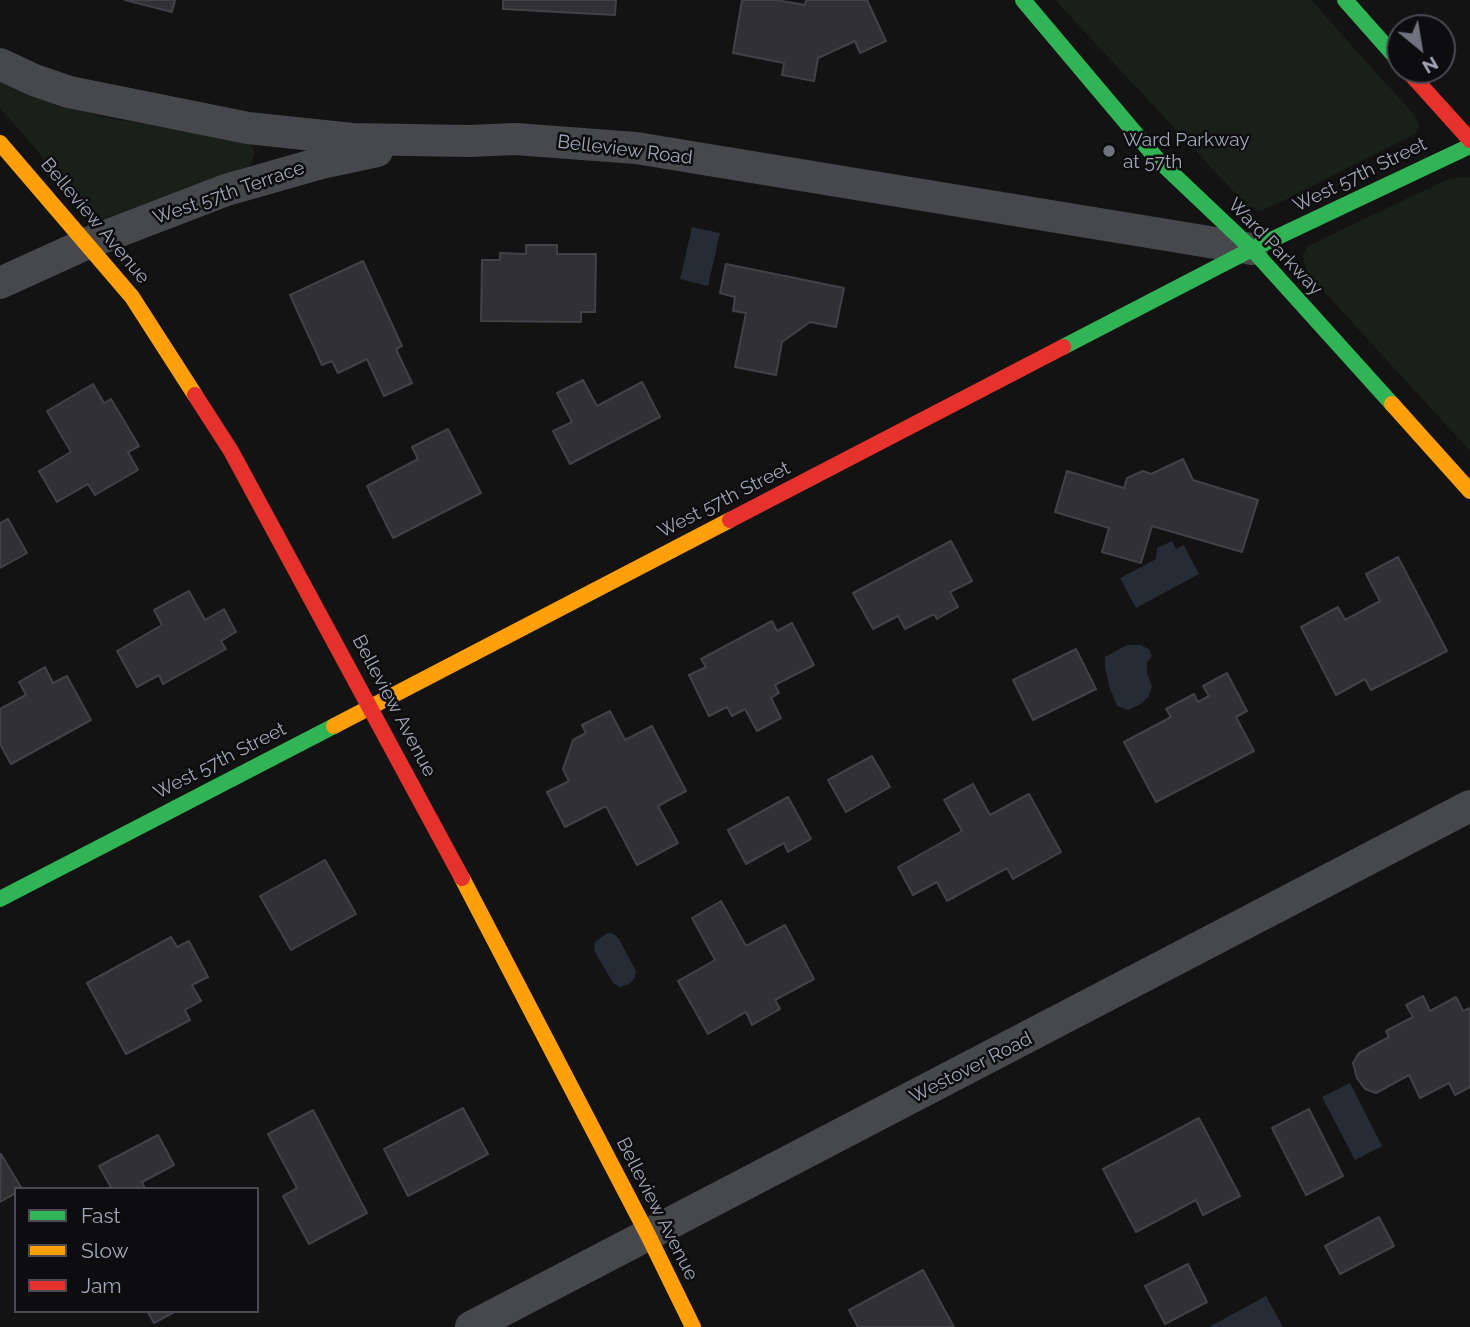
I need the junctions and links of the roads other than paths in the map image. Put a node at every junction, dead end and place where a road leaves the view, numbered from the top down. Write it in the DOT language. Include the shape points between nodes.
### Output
graph roads {
  1 [pos="1023,0"];
  2 [pos="1345,0"];
  3 [pos="1386,46"];
  4 [pos="0,64"];
  5 [pos="1420,84"];
  6 [pos="1470,140"];
  7 [pos="470,141"];
  8 [pos="0,143"];
  9 [pos="1470,146"];
  10 [pos="88,243"];
  11 [pos="1252,250"];
  12 [pos="0,283"];
  13 [pos="1470,491"];
  14 [pos="370,706"];
  15 [pos="1470,806"];
  16 [pos="0,899"];
  17 [pos="648,1235"];
  18 [pos="471,1327"];
  19 [pos="693,1327"];
  1 -- 11 [label="street, Ward Parkway" via="1157,159"];
  2 -- 3 [label="street"];
  4 -- 7 [label="street, Belleview Road" via="69,92 248,128 352,139"];
  5 -- 6 [label="street"];
  7 -- 10 [label="street, West 57th Terrace" via="399,146 321,163 226,190"];
  7 -- 11 [label="street, Belleview Road" via="515,139 636,148"];
  8 -- 10 [label="street, Belleview Avenue"];
  9 -- 11 [label="street, West 57th Street"];
  10 -- 12 [label="street, West 57th Terrace"];
  10 -- 14 [label="street, Belleview Avenue" via="132,298 231,451"];
  11 -- 13 [label="street, Ward Parkway"];
  11 -- 14 [label="street, West 57th Street"];
  14 -- 16 [label="street, West 57th Street"];
  14 -- 17 [label="street, Belleview Avenue"];
  15 -- 17 [label="street, Westover Road"];
  17 -- 18 [label="street, Westover Road"];
  17 -- 19 [label="street, Belleview Avenue"];
}
